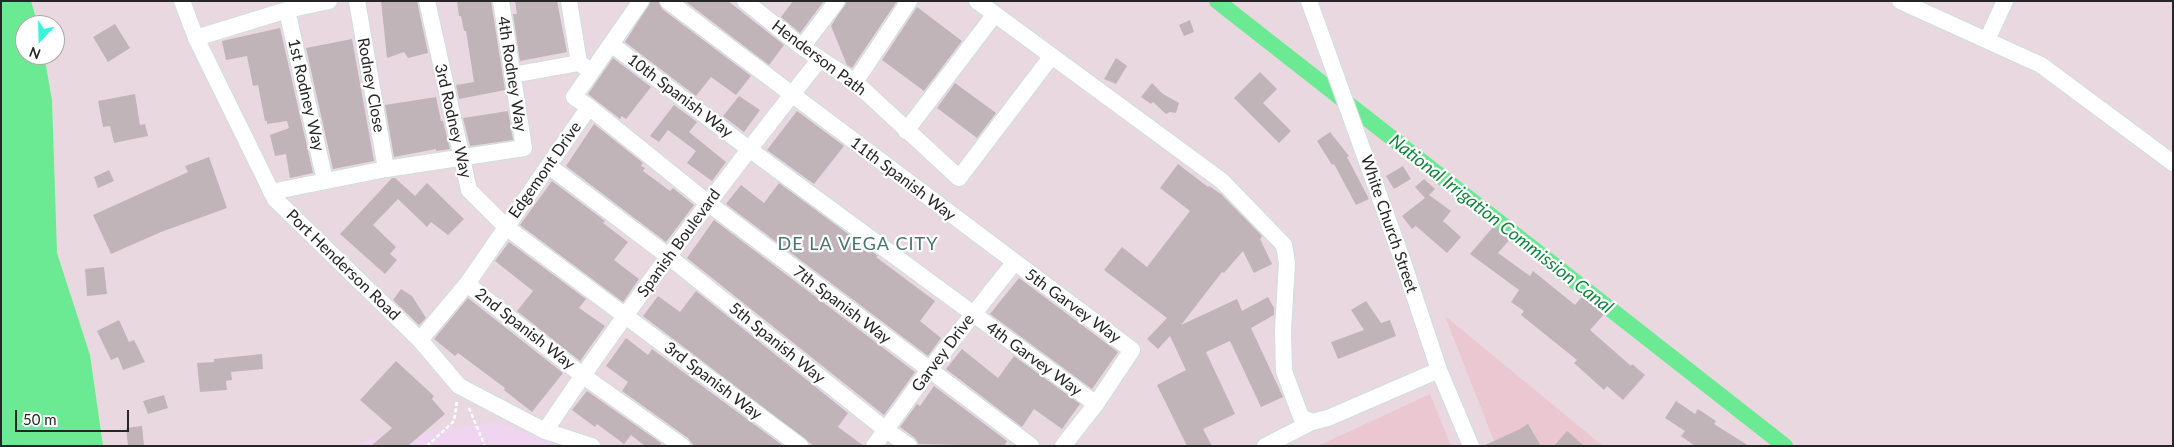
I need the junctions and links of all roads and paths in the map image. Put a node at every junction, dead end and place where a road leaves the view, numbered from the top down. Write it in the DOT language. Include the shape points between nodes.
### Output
graph roads {
  1 [pos="182,1"];
  2 [pos="329,1"];
  3 [pos="357,1"];
  4 [pos="427,1"];
  5 [pos="501,1"];
  6 [pos="570,1"];
  7 [pos="641,1"];
  8 [pos="668,1"];
  9 [pos="746,1"];
  10 [pos="838,1"];
  11 [pos="909,1"];
  12 [pos="977,1"];
  13 [pos="1309,1"];
  14 [pos="1900,1"];
  15 [pos="2005,1"];
  16 [pos="287,10"];
  17 [pos="995,14"];
  18 [pos="196,38"];
  19 [pos="1987,40"];
  20 [pos="611,44"];
  21 [pos="802,47"];
  22 [pos="1051,57"];
  23 [pos="820,59"];
  24 [pos="585,67"];
  25 [pos="512,75"];
  26 [pos="855,82"];
  27 [pos="792,96"];
  28 [pos="589,107"];
  29 [pos="906,131"];
  30 [pos="749,149"];
  31 [pos="462,158"];
  32 [pos="2173,163"];
  33 [pos="549,166"];
  34 [pos="386,169"];
  35 [pos="325,181"];
  36 [pos="271,192"];
  37 [pos="708,203"];
  38 [pos="506,227"];
  39 [pos="668,256"];
  40 [pos="1014,263"];
  41 [pos="467,284"];
  42 [pos="973,314"];
  43 [pos="627,316"];
  44 [pos="420,340"];
  45 [pos="929,370"];
  46 [pos="1439,370"];
  47 [pos="582,375"];
  48 [pos="459,386"];
  49 [pos="1096,404"];
  50 [pos="1312,422"];
  51 [pos="886,430"];
  52 [pos="545,431"];
  53 [pos="427,446"];
  54 [pos="485,446"];
  55 [pos="592,446"];
  56 [pos="682,446"];
  57 [pos="800,446"];
  58 [pos="874,446"];
  59 [pos="909,446"];
  60 [pos="1031,446"];
  61 [pos="1063,446"];
  62 [pos="1265,446"];
  63 [pos="1471,446"];
  1 -- 18 [label="street, Port Henderson Road"];
  2 -- 16 [label="street"];
  3 -- 34 [label="street, Rodney Close"];
  4 -- 31 [label="street, 3rd Rodney Way"];
  5 -- 25 [label="street, 4th Rodney Way"];
  6 -- 24 [label="street"];
  7 -- 20 [label="street, Edgemont Drive"];
  8 -- 27 [label="street, 11th Spanish Way"];
  9 -- 21 [label="street, Henderson Path"];
  10 -- 21 [label="street"];
  11 -- 26 [label="street"];
  12 -- 17 [label="street"];
  13 -- 46 [label="street, White Church Street"];
  14 -- 19 [label="street"];
  15 -- 19 [label="street"];
  16 -- 18 [label="street"];
  16 -- 35 [label="street, 1st Rodney Way"];
  17 -- 22 [label="street"];
  17 -- 29 [label="street"];
  18 -- 36 [label="street, Port Henderson Road"];
  19 -- 32 [label="street" via="2041,64"];
  20 -- 24 [label="street, Edgemont Drive"];
  20 -- 30 [label="street, 10th Spanish Way"];
  21 -- 23 [label="street, Henderson Path"];
  22 -- 29 [label="street, Henderson Path" via="958,178"];
  22 -- 50 [label="street" via="1222,181 1284,245 1287,263 1284,371 1300,416"];
  23 -- 26 [label="street, Henderson Path"];
  23 -- 27 [label="street, Spanish Boulevard"];
  24 -- 25 [label="street"];
  24 -- 28 [label="street, Edgemont Drive" via="574,97"];
  25 -- 31 [label="street, 4th Rodney Way" via="524,148"];
  26 -- 29 [label="street, Henderson Path"];
  27 -- 30 [label="street, Spanish Boulevard"];
  27 -- 40 [label="street, 11th Spanish Way"];
  28 -- 33 [label="street, Edgemont Drive"];
  28 -- 37 [label="street, 7th Spanish Way"];
  30 -- 37 [label="street, Spanish Boulevard"];
  30 -- 42 [label="street, 10th Spanish Way"];
  31 -- 34 [label="street"];
  31 -- 38 [label="street, 3rd Rodney Way" via="469,190"];
  33 -- 38 [label="street, Edgemont Drive"];
  33 -- 39 [label="street, 5th Spanish Way"];
  34 -- 35 [label="street"];
  35 -- 36 [label="street"];
  36 -- 44 [label="street, Port Henderson Road"];
  37 -- 39 [label="street, Spanish Boulevard"];
  37 -- 45 [label="street, 7th Spanish Way"];
  38 -- 41 [label="street, Edgemont Drive"];
  38 -- 43 [label="street, 3rd Rodney Way"];
  39 -- 43 [label="street, Spanish Boulevard"];
  39 -- 51 [label="street, 5th Spanish Way"];
  40 -- 42 [label="street, Garvey Drive"];
  40 -- 49 [label="street, 5th Garvey Way" via="1132,350"];
  41 -- 44 [label="street, Edgemont Drive"];
  41 -- 47 [label="street, 2nd Spanish Way"];
  42 -- 45 [label="street, Garvey Drive"];
  42 -- 49 [label="street, 4th Garvey Way"];
  43 -- 47 [label="street, Spanish Boulevard"];
  43 -- 57 [label="street, 3rd Spanish Way"];
  44 -- 48 [label="street, Port Henderson Road"];
  45 -- 51 [label="street, Garvey Drive"];
  45 -- 60 [label="street, 7th Spanish Way"];
  46 -- 50 [label="street"];
  46 -- 63 [label="street, White Church Street"];
  47 -- 52 [label="street, Spanish Boulevard"];
  47 -- 56 [label="street, 2nd Spanish Way"];
  48 -- 52 [label="street, Port Henderson Road"];
  48 -- 53 [label="path" via="454,421"];
  48 -- 54 [label="path"];
  49 -- 61 [label="street"];
  50 -- 62 [label="street"];
  51 -- 58 [label="street, Garvey Drive"];
  51 -- 59 [label="street, 5th Spanish Way"];
  52 -- 55 [label="street, Port Henderson Road"];
}
